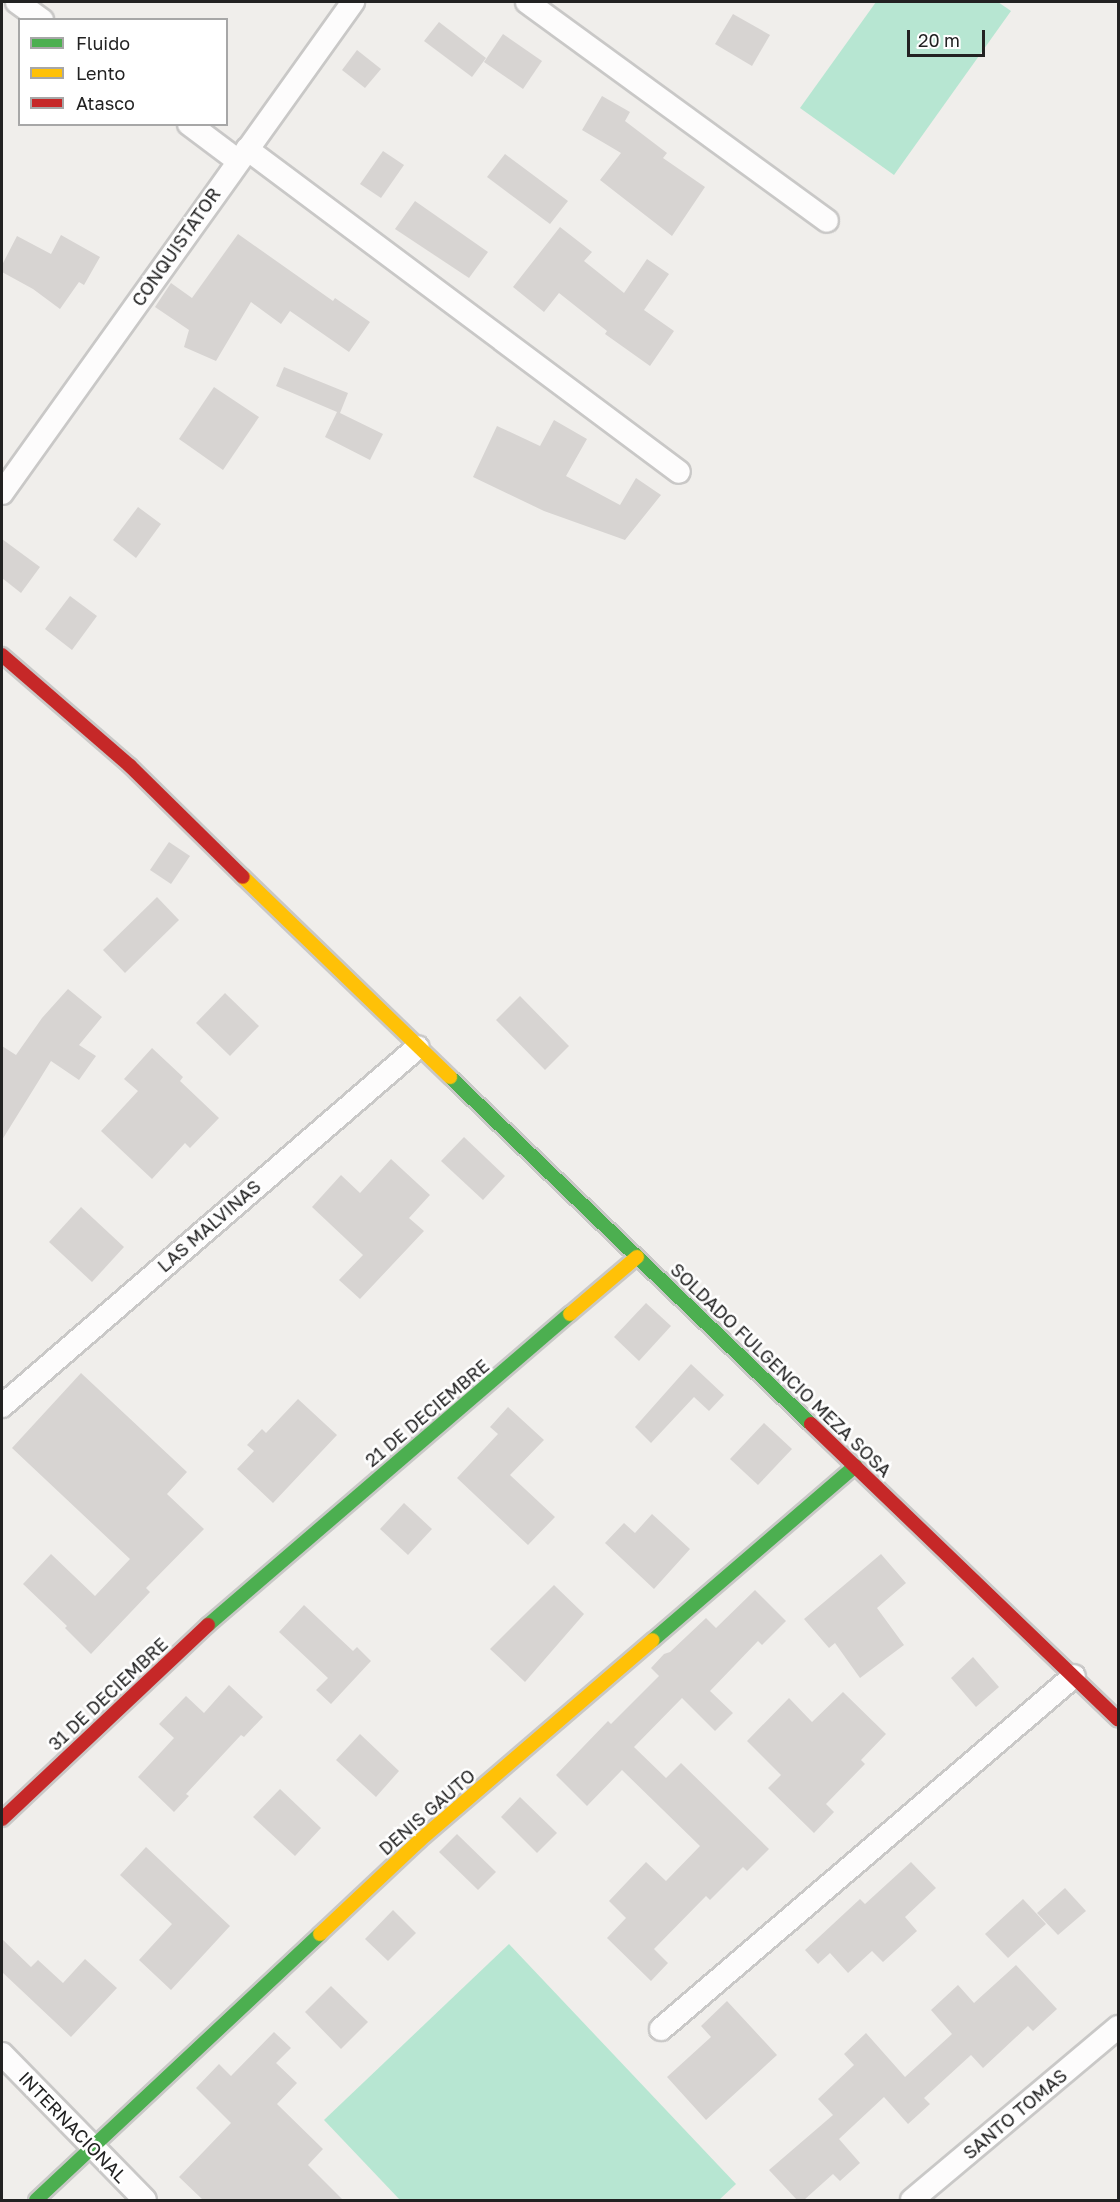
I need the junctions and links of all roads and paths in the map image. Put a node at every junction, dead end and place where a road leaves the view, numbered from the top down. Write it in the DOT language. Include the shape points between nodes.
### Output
graph roads {
  1 [pos="16,2"];
  2 [pos="353,2"];
  3 [pos="527,2"];
  4 [pos="39,18"];
  5 [pos="193,126"];
  6 [pos="242,154"];
  7 [pos="827,221"];
  8 [pos="679,472"];
  9 [pos="4,485"];
  10 [pos="2,655"];
  11 [pos="418,1047"];
  12 [pos="637,1257"];
  13 [pos="2,1406"];
  14 [pos="855,1466"];
  15 [pos="239,1596"];
  16 [pos="1074,1676"];
  17 [pos="1119,1719"];
  18 [pos="2,1819"];
  19 [pos="1119,2027"];
  20 [pos="661,2029"];
  21 [pos="2,2054"];
  22 [pos="93,2147"];
  23 [pos="36,2200"];
  24 [pos="145,2200"];
  25 [pos="912,2200"];
  1 -- 4 [label="street"];
  2 -- 6 [label="street, CONQUISTATOR"];
  3 -- 7 [label="street"];
  5 -- 6 [label="street"];
  6 -- 8 [label="street"];
  6 -- 9 [label="street, CONQUISTATOR"];
  10 -- 11 [label="street, SOLDADO FULGENCIO MEZA SOSA" via="130,766"];
  11 -- 12 [label="street, SOLDADO FULGENCIO MEZA SOSA"];
  11 -- 13 [label="street, LAS MALVINAS"];
  12 -- 14 [label="street, SOLDADO FULGENCIO MEZA SOSA"];
  12 -- 15 [label="street, 21 DE DECIEMBRE"];
  14 -- 16 [label="street, SOLDADO FULGENCIO MEZA SOSA"];
  14 -- 22 [label="street, DENIS GAUTO" via="419,1841"];
  15 -- 18 [label="street, 31 DE DECIEMBRE"];
  16 -- 17 [label="street, SOLDADO FULGENCIO MEZA SOSA"];
  16 -- 20 [label="street"];
  19 -- 25 [label="street, SANTO TOMAS"];
  21 -- 22 [label="street, INTERNACIONAL"];
  22 -- 23 [label="street, DENIS GAUTO"];
  22 -- 24 [label="street, INTERNACIONAL"];
}
